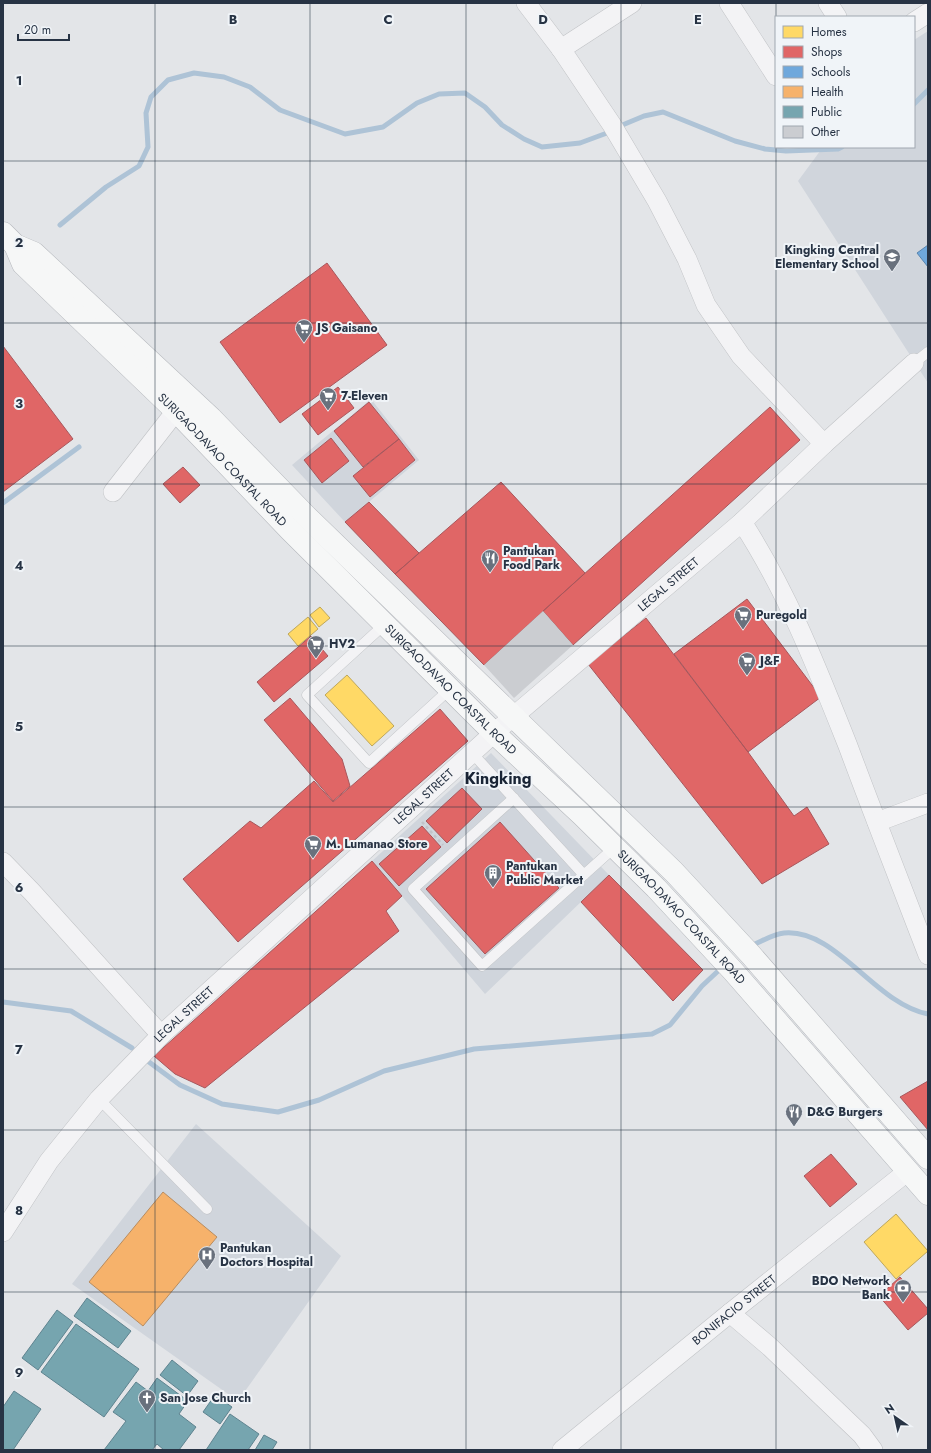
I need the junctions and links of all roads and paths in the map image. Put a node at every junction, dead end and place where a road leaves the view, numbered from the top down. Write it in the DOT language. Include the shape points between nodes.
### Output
graph roads {
  1 [pos="526,3"];
  2 [pos="632,3"];
  3 [pos="729,3"];
  4 [pos="828,3"];
  5 [pos="928,13"];
  6 [pos="835,16"];
  7 [pos="915,21"];
  8 [pos="561,49"];
  9 [pos="775,74"];
  10 [pos="9,239"];
  11 [pos="921,357"];
  12 [pos="176,411"];
  13 [pos="203,425"];
  14 [pos="824,444"];
  15 [pos="113,492"];
  16 [pos="297,522"];
  17 [pos="742,522"];
  18 [pos="385,624"];
  19 [pos="450,689"];
  20 [pos="514,717"];
  21 [pos="494,733"];
  22 [pos="472,754"];
  23 [pos="514,798"];
  24 [pos="928,803"];
  25 [pos="410,810"];
  26 [pos="877,822"];
  27 [pos="614,847"];
  28 [pos="451,854"];
  29 [pos="3,862"];
  30 [pos="584,875"];
  31 [pos="751,955"];
  32 [pos="928,955"];
  33 [pos="733,971"];
  34 [pos="161,1035"];
  35 [pos="99,1099"];
  36 [pos="928,1158"];
  37 [pos="908,1171"];
  38 [pos="928,1194"];
  39 [pos="208,1209"];
  40 [pos="3,1232"];
  41 [pos="730,1313"];
  42 [pos="562,1450"];
  43 [pos="873,1450"];
  1 -- 8 [label="street"];
  2 -- 8 [label="street"];
  3 -- 9 [label="street"];
  4 -- 6 [label="street"];
  5 -- 7 [label="street"];
  8 -- 14 [label="street" via="612,125 657,200 687,259 706,305 741,356"];
  10 -- 12 [label="highway, SURIGAO-DAVAO COASTAL ROAD" via="23,264"];
  10 -- 13 [label="highway, SURIGAO-DAVAO COASTAL ROAD" via="34,253"];
  11 -- 14 [label="street, LEGAL STREET"];
  12 -- 13 [label="highway, SURIGAO-DAVAO COASTAL ROAD"];
  12 -- 15 [label="street"];
  13 -- 16 [label="highway, SURIGAO-DAVAO COASTAL ROAD"];
  14 -- 17 [label="street, LEGAL STREET"];
  16 -- 18 [label="highway, SURIGAO-DAVAO COASTAL ROAD"];
  16 -- 20 [label="highway, SURIGAO-DAVAO COASTAL ROAD"];
  17 -- 20 [label="street, LEGAL STREET"];
  17 -- 26 [label="street" via="762,552 790,604"];
  18 -- 19 [label="highway, SURIGAO-DAVAO COASTAL ROAD"];
  18 -- 19 [label="lane" via="307,694 369,762"];
  19 -- 21 [label="highway, SURIGAO-DAVAO COASTAL ROAD"];
  20 -- 21 [label="street, LEGAL STREET"];
  20 -- 31 [label="highway, SURIGAO-DAVAO COASTAL ROAD" via="674,872"];
  21 -- 22 [label="street, LEGAL STREET"];
  21 -- 27 [label="highway, SURIGAO-DAVAO COASTAL ROAD"];
  22 -- 23 [label="lane"];
  22 -- 25 [label="street, LEGAL STREET"];
  23 -- 28 [label="lane"];
  23 -- 30 [label="lane"];
  24 -- 26 [label="street"];
  25 -- 28 [label="path"];
  25 -- 34 [label="street, LEGAL STREET"];
  26 -- 32 [label="street"];
  27 -- 30 [label="lane"];
  27 -- 33 [label="highway, SURIGAO-DAVAO COASTAL ROAD"];
  28 -- 30 [label="lane" via="413,889 482,966"];
  29 -- 34 [label="street"];
  31 -- 33 [label="highway"];
  31 -- 36 [label="highway, SURIGAO-DAVAO COASTAL ROAD"];
  33 -- 37 [label="highway, SURIGAO-DAVAO COASTAL ROAD"];
  34 -- 35 [label="street, LEGAL STREET"];
  35 -- 39 [label="lane"];
  35 -- 40 [label="street, LEGAL STREET" via="49,1161"];
  37 -- 38 [label="highway, SURIGAO-DAVAO COASTAL ROAD"];
  37 -- 41 [label="street, BONIFACIO STREET"];
  41 -- 42 [label="street, BONIFACIO STREET"];
  41 -- 43 [label="street" via="862,1435"];
}
